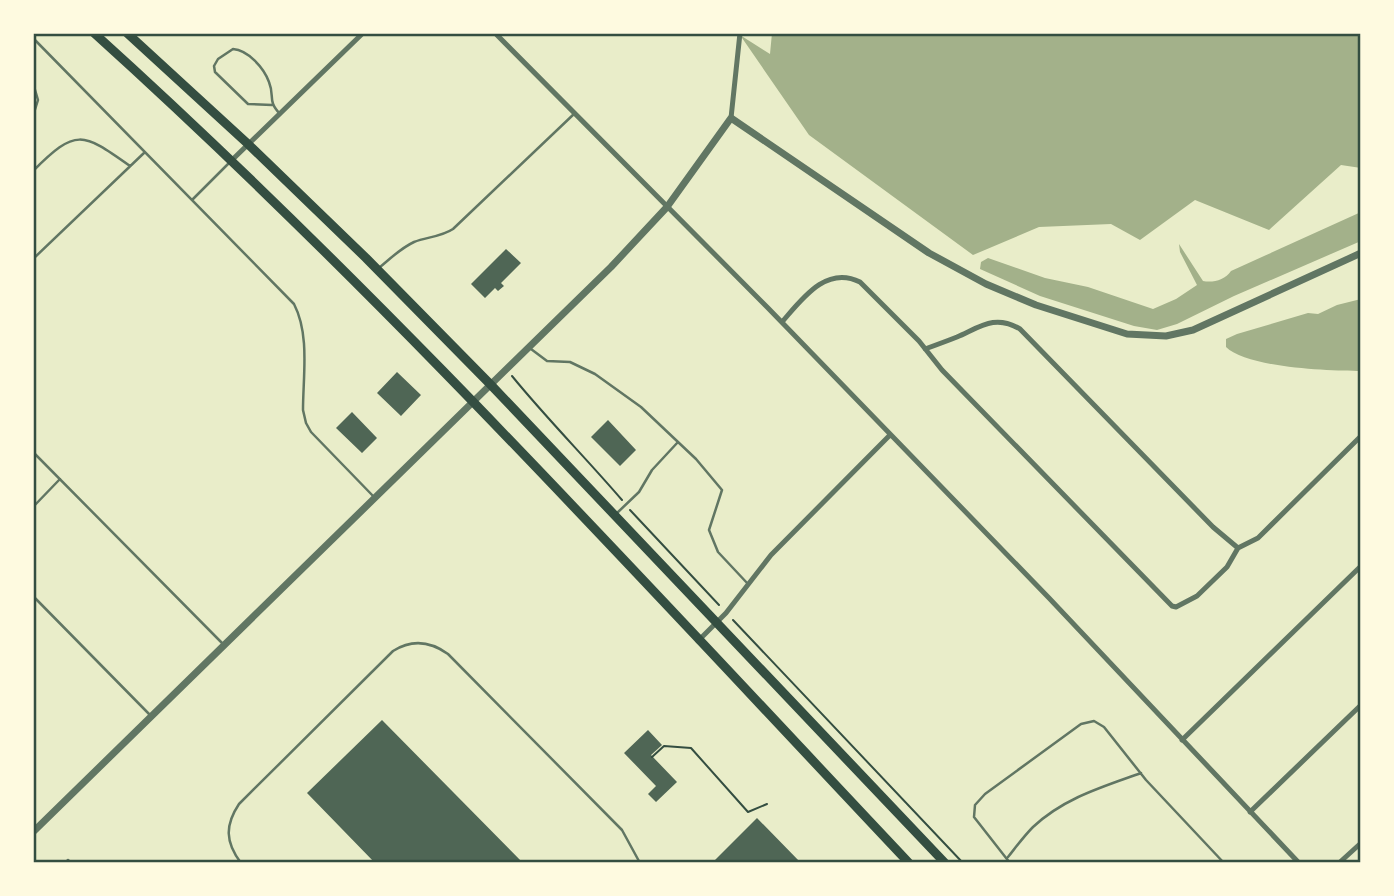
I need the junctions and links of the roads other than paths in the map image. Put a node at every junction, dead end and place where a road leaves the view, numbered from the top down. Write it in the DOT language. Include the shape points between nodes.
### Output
graph roads {
  1 [pos="94,33"];
  2 [pos="127,33"];
  3 [pos="363,33"];
  4 [pos="495,33"];
  5 [pos="740,33"];
  6 [pos="34,40"];
  7 [pos="33,83"];
  8 [pos="272,105"];
  9 [pos="575,113"];
  10 [pos="280,114"];
  11 [pos="33,116"];
  12 [pos="731,118"];
  13 [pos="248,144"];
  14 [pos="145,152"];
  15 [pos="232,160"];
  16 [pos="130,166"];
  17 [pos="33,171"];
  18 [pos="192,200"];
  19 [pos="667,207"];
  20 [pos="1361,254"];
  21 [pos="33,259"];
  22 [pos="377,269"];
  23 [pos="782,322"];
  24 [pos="529,348"];
  25 [pos="925,349"];
  26 [pos="491,385"];
  27 [pos="473,403"];
  28 [pos="890,435"];
  29 [pos="1361,436"];
  30 [pos="678,442"];
  31 [pos="33,452"];
  32 [pos="60,480"];
  33 [pos="375,498"];
  34 [pos="33,507"];
  35 [pos="614,516"];
  36 [pos="1238,548"];
  37 [pos="1361,566"];
  38 [pos="748,584"];
  39 [pos="33,596"];
  40 [pos="717,623"];
  41 [pos="698,641"];
  42 [pos="224,645"];
  43 [pos="1361,705"];
  44 [pos="151,716"];
  45 [pos="1182,740"];
  46 [pos="1141,773"];
  47 [pos="1250,812"];
  48 [pos="33,832"];
  49 [pos="1361,843"];
  50 [pos="1007,857"];
  51 [pos="65,863"];
  52 [pos="71,863"];
  53 [pos="241,863"];
  54 [pos="640,863"];
  55 [pos="909,863"];
  56 [pos="945,863"];
  57 [pos="1010,863"];
  58 [pos="1224,863"];
  59 [pos="1299,863"];
  60 [pos="1339,863"];
  1 -- 15 [label="main road"];
  2 -- 13 [label="main road"];
  3 -- 10 [label="street"];
  4 -- 9 [label="street"];
  5 -- 12 [label="street"];
  6 -- 14 [label="lane"];
  7 -- 11 [label="lane" via="38,100"];
  8 -- 8 [label="lane" via="270,83 251,58 233,49 218,59 215,72 248,104"];
  8 -- 10 [label="lane"];
  9 -- 19 [label="street"];
  9 -- 22 [label="lane" via="453,229 403,248"];
  10 -- 13 [label="street"];
  12 -- 19 [label="street"];
  12 -- 20 [label="street" via="957,269 1017,298 1127,334 1166,336 1193,330"];
  13 -- 15 [label="street"];
  13 -- 22 [label="main road"];
  14 -- 16 [label="lane"];
  14 -- 18 [label="lane"];
  15 -- 18 [label="lane"];
  15 -- 27 [label="main road"];
  16 -- 17 [label="lane" via="84,139 67,141"];
  16 -- 21 [label="lane"];
  18 -- 33 [label="lane" via="294,304 303,330 306,423"];
  19 -- 23 [label="street"];
  19 -- 24 [label="street"];
  22 -- 26 [label="main road"];
  23 -- 25 [label="street" via="828,278 850,277"];
  23 -- 28 [label="street"];
  24 -- 26 [label="street"];
  24 -- 30 [label="lane" via="547,361 570,362 596,374"];
  25 -- 36 [label="street" via="986,323 998,321 1020,329"];
  25 -- 36 [label="street" via="1168,604 1176,607 1197,596 1227,567"];
  26 -- 27 [label="street"];
  26 -- 35 [label="main road"];
  27 -- 33 [label="street"];
  27 -- 41 [label="main road"];
  28 -- 38 [label="street"];
  28 -- 45 [label="street"];
  29 -- 36 [label="street" via="1258,538"];
  30 -- 35 [label="lane"];
  30 -- 38 [label="lane" via="722,490 709,530 718,552"];
  31 -- 32 [label="lane"];
  32 -- 34 [label="lane"];
  32 -- 42 [label="lane"];
  33 -- 42 [label="street"];
  35 -- 40 [label="main road"];
  37 -- 45 [label="street"];
  38 -- 40 [label="street"];
  39 -- 44 [label="lane"];
  40 -- 41 [label="street"];
  40 -- 56 [label="main road"];
  41 -- 55 [label="main road"];
  42 -- 44 [label="street"];
  43 -- 47 [label="street"];
  44 -- 48 [label="street"];
  45 -- 47 [label="street"];
  46 -- 50 [label="lane" via="1080,794 1053,810"];
  46 -- 50 [label="lane" via="1104,727 1094,722 1081,724 975,806 974,817"];
  46 -- 58 [label="lane"];
  47 -- 59 [label="street"];
  49 -- 60 [label="street"];
  50 -- 57 [label="lane"];
  51 -- 52 [label="lane"];
  53 -- 54 [label="lane" via="228,838 228,826 239,804 393,651 416,643 448,654 622,830"];
}
